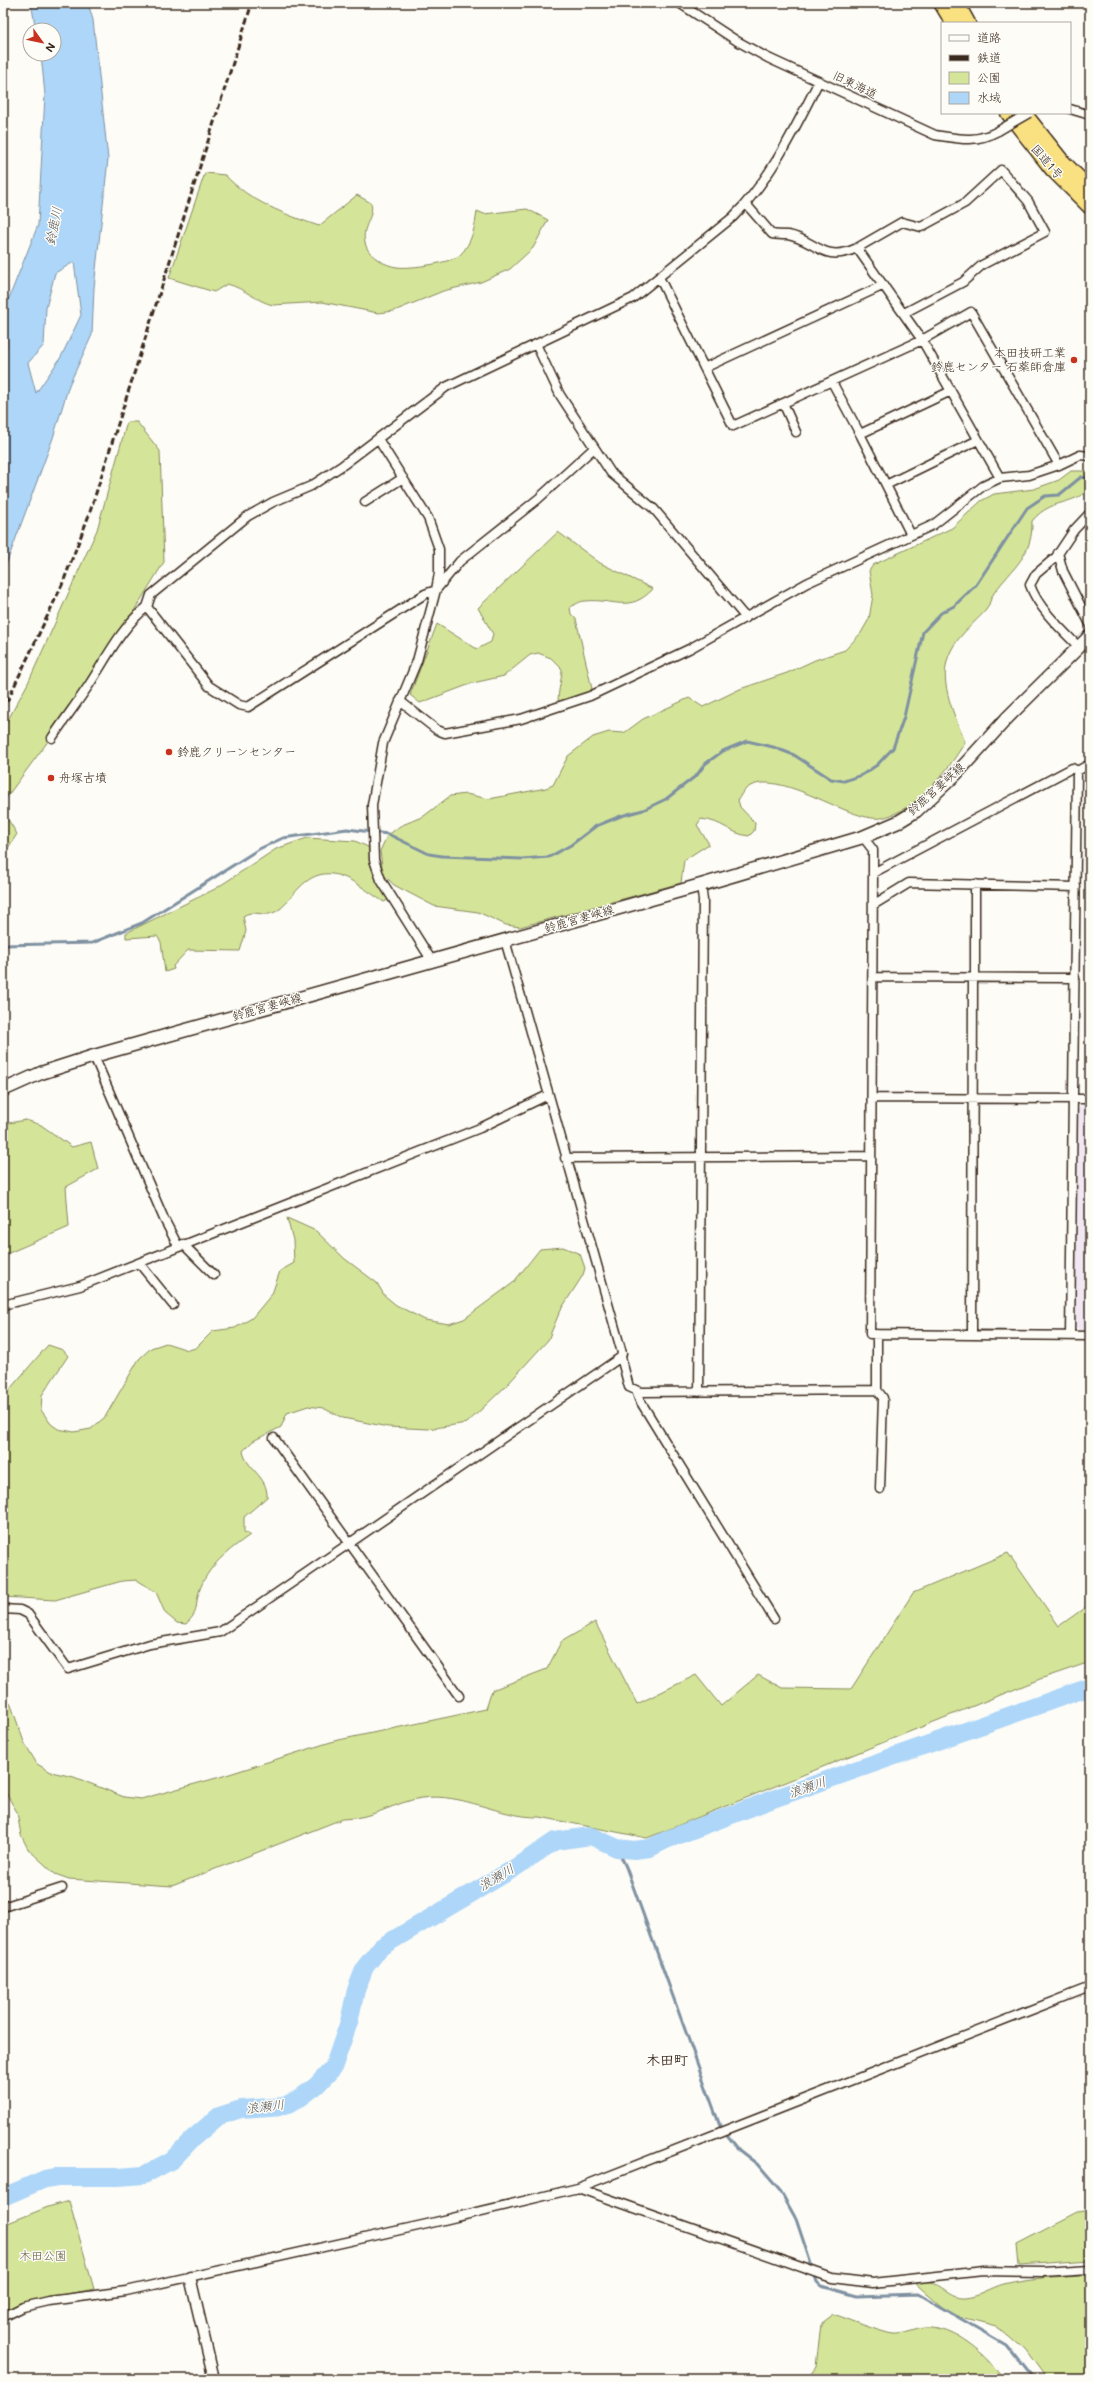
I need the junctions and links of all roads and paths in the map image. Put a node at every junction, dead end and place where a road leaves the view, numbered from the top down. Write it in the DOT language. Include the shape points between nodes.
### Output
graph roads {
  1 [pos="679,3"];
  2 [pos="941,3"];
  3 [pos="957,3"];
  4 [pos="952,22"];
  5 [pos="967,22"];
  6 [pos="819,81"];
  7 [pos="1071,109"];
  8 [pos="1009,114"];
  9 [pos="1025,114"];
  10 [pos="1028,114"];
  11 [pos="1090,115"];
  12 [pos="1090,189"];
  13 [pos="746,204"];
  14 [pos="1090,207"];
  15 [pos="857,248"];
  16 [pos="659,277"];
  17 [pos="884,285"];
  18 [pos="904,313"];
  19 [pos="922,340"];
  20 [pos="536,344"];
  21 [pos="704,368"];
  22 [pos="832,382"];
  23 [pos="951,391"];
  24 [pos="784,405"];
  25 [pos="796,432"];
  26 [pos="860,434"];
  27 [pos="378,439"];
  28 [pos="978,440"];
  29 [pos="594,448"];
  30 [pos="1090,456"];
  31 [pos="1059,465"];
  32 [pos="403,478"];
  33 [pos="1000,478"];
  34 [pos="886,485"];
  35 [pos="365,502"];
  36 [pos="1090,513"];
  37 [pos="911,535"];
  38 [pos="1058,553"];
  39 [pos="436,590"];
  40 [pos="147,607"];
  41 [pos="746,618"];
  42 [pos="1090,624"];
  43 [pos="1090,636"];
  44 [pos="1079,647"];
  45 [pos="400,701"];
  46 [pos="52,738"];
  47 [pos="1090,764"];
  48 [pos="1077,771"];
  49 [pos="863,836"];
  50 [pos="873,873"];
  51 [pos="975,884"];
  52 [pos="701,885"];
  53 [pos="1076,886"];
  54 [pos="873,905"];
  55 [pos="505,940"];
  56 [pos="432,961"];
  57 [pos="873,977"];
  58 [pos="974,978"];
  59 [pos="1075,978"];
  60 [pos="94,1056"];
  61 [pos="3,1090"];
  62 [pos="548,1095"];
  63 [pos="872,1098"];
  64 [pos="973,1098"];
  65 [pos="1074,1099"];
  66 [pos="1090,1099"];
  67 [pos="871,1156"];
  68 [pos="565,1158"];
  69 [pos="701,1158"];
  70 [pos="181,1245"];
  71 [pos="140,1263"];
  72 [pos="214,1275"];
  73 [pos="3,1305"];
  74 [pos="173,1305"];
  75 [pos="877,1334"];
  76 [pos="972,1334"];
  77 [pos="1070,1336"];
  78 [pos="1090,1336"];
  79 [pos="621,1357"];
  80 [pos="636,1390"];
  81 [pos="877,1390"];
  82 [pos="699,1392"];
  83 [pos="274,1438"];
  84 [pos="880,1489"];
  85 [pos="350,1542"];
  86 [pos="3,1609"];
  87 [pos="774,1618"];
  88 [pos="459,1696"];
  89 [pos="62,1888"];
  90 [pos="3,1907"];
  91 [pos="1090,1987"];
  92 [pos="578,2188"];
  93 [pos="1090,2269"];
  94 [pos="190,2277"];
  95 [pos="3,2317"];
  96 [pos="214,2379"];
  1 -- 6 [label="street, 旧東海道" via="747,47"];
  2 -- 4 [label="highway"];
  3 -- 5 [label="highway"];
  6 -- 10 [label="street, 旧東海道, bridge" via="935,135 963,140 984,138"];
  6 -- 13 [label="street" via="784,149"];
  7 -- 11 [label="street"];
  8 -- 14 [label="highway, 国道1号" via="1052,169"];
  9 -- 12 [label="highway, 国道1号" via="1062,160"];
  13 -- 15 [label="street" via="772,234 789,235 827,253 847,253"];
  13 -- 16 [label="street"];
  15 -- 17 [label="street"];
  15 -- 18 [label="street" via="902,222 921,227 965,203 1001,170 1028,201 1045,232 982,265 963,282"];
  16 -- 20 [label="street" via="633,298"];
  16 -- 21 [label="street"];
  17 -- 18 [label="street"];
  17 -- 21 [label="street"];
  18 -- 19 [label="street"];
  19 -- 22 [label="street"];
  19 -- 23 [label="street"];
  19 -- 31 [label="street" via="971,312"];
  20 -- 27 [label="street" via="446,387"];
  20 -- 29 [label="street" via="560,395"];
  21 -- 24 [label="street" via="733,426"];
  22 -- 24 [label="street"];
  22 -- 26 [label="street"];
  23 -- 26 [label="street"];
  23 -- 28 [label="street"];
  24 -- 25 [label="street"];
  26 -- 34 [label="street"];
  27 -- 32 [label="street"];
  27 -- 40 [label="street" via="311,486 248,516 151,595"];
  28 -- 33 [label="street"];
  28 -- 34 [label="street"];
  29 -- 39 [label="street" via="538,499 460,561"];
  29 -- 41 [label="street" via="611,473 654,509"];
  30 -- 31 [label="street" via="1080,455"];
  31 -- 33 [label="street" via="1029,475"];
  32 -- 35 [label="street"];
  32 -- 39 [label="street" via="435,533 440,559"];
  33 -- 37 [label="street" via="983,486 933,525"];
  34 -- 37 [label="street"];
  36 -- 38 [label="street"];
  37 -- 41 [label="street" via="807,583"];
  38 -- 42 [label="street" via="1063,572"];
  38 -- 44 [label="street" via="1036,574 1030,585 1045,611"];
  39 -- 40 [label="street" via="424,594 248,707 239,706 208,686"];
  39 -- 45 [label="street" via="417,661"];
  40 -- 46 [label="street" via="139,613 114,646"];
  41 -- 45 [label="street" via="689,649 590,696 521,719 445,733 437,730"];
  43 -- 44 [label="main road, 鈴鹿宮妻峡線"];
  44 -- 49 [label="main road, 鈴鹿宮妻峡線" via="956,774 916,811 898,822"];
  45 -- 56 [label="street" via="383,744 372,805 374,860 381,880"];
  47 -- 48 [label="street"];
  48 -- 50 [label="street" via="1072,768"];
  48 -- 53 [label="street"];
  49 -- 50 [label="street" via="873,850"];
  49 -- 52 [label="main road, 鈴鹿宮妻峡線"];
  50 -- 54 [label="street"];
  51 -- 53 [label="street"];
  51 -- 54 [label="street" via="909,883"];
  51 -- 58 [label="street"];
  52 -- 55 [label="main road, 鈴鹿宮妻峡線"];
  52 -- 69 [label="street"];
  53 -- 59 [label="street"];
  54 -- 57 [label="street"];
  55 -- 56 [label="main road, 鈴鹿宮妻峡線"];
  55 -- 62 [label="street"];
  56 -- 60 [label="main road, 鈴鹿宮妻峡線"];
  57 -- 58 [label="street"];
  57 -- 63 [label="street"];
  58 -- 59 [label="street"];
  58 -- 64 [label="street"];
  59 -- 65 [label="street"];
  60 -- 61 [label="main road, 鈴鹿宮妻峡線" via="41,1073"];
  60 -- 70 [label="street" via="164,1219"];
  62 -- 68 [label="street"];
  62 -- 70 [label="street" via="480,1128"];
  63 -- 64 [label="street"];
  63 -- 67 [label="street"];
  64 -- 65 [label="street"];
  64 -- 76 [label="street"];
  65 -- 66 [label="street"];
  65 -- 77 [label="street"];
  67 -- 69 [label="street"];
  67 -- 75 [label="street" via="870,1334"];
  68 -- 69 [label="street"];
  68 -- 79 [label="street" via="616,1330"];
  69 -- 82 [label="street"];
  70 -- 71 [label="street"];
  70 -- 72 [label="street"];
  71 -- 73 [label="street" via="80,1286"];
  71 -- 74 [label="street"];
  75 -- 76 [label="street"];
  75 -- 81 [label="street"];
  76 -- 77 [label="street"];
  77 -- 78 [label="street"];
  79 -- 80 [label="street" via="629,1388"];
  79 -- 85 [label="street"];
  80 -- 82 [label="street"];
  80 -- 87 [label="street" via="638,1399"];
  81 -- 82 [label="street"];
  81 -- 84 [label="street" via="883,1398"];
  83 -- 85 [label="street"];
  85 -- 86 [label="street" via="220,1632 150,1644 68,1669 28,1614 20,1610"];
  85 -- 88 [label="street"];
  89 -- 90 [label="street"];
  91 -- 92 [label="street"];
  92 -- 93 [label="street" via="804,2270 873,2283 983,2271 1043,2272"];
  92 -- 94 [label="street"];
  94 -- 95 [label="street" via="126,2291 49,2301 23,2307"];
  94 -- 96 [label="street"];
}
